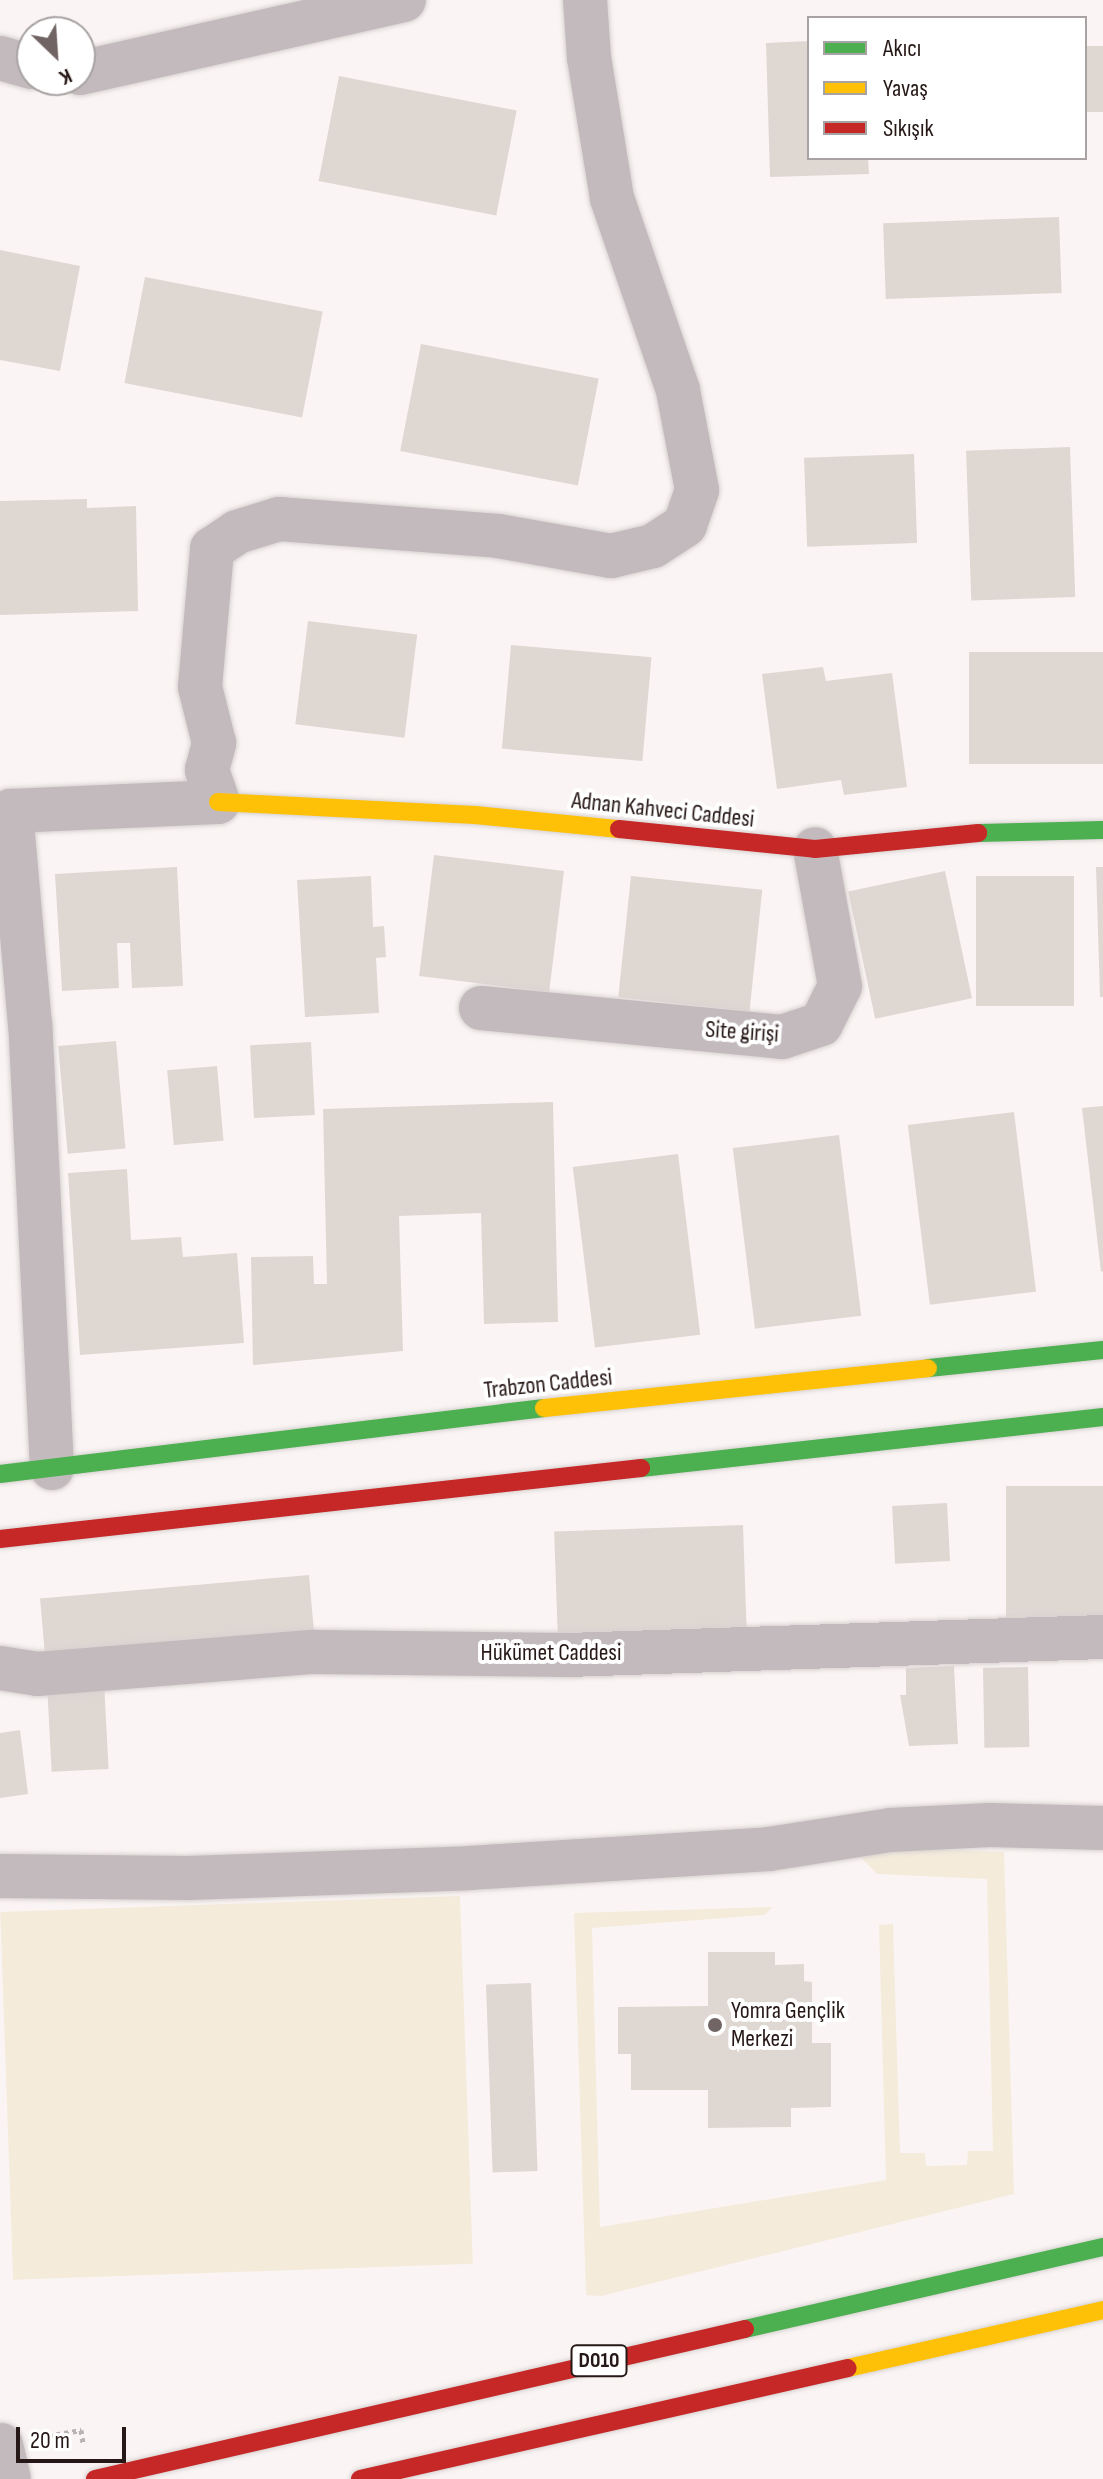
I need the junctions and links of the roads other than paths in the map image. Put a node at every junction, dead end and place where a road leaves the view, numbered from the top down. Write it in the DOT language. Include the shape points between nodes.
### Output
graph roads {
  1 [pos="404,0"];
  2 [pos="585,0"];
  3 [pos="96,69"];
  4 [pos="218,802"];
  5 [pos="6,811"];
  6 [pos="1103,830"];
  7 [pos="815,849"];
  8 [pos="481,1008"];
  9 [pos="15,1026"];
  10 [pos="1103,1350"];
  11 [pos="1103,1417"];
  12 [pos="52,1468"];
  13 [pos="0,1474"];
  14 [pos="0,1539"];
  15 [pos="1103,1637"];
  16 [pos="0,1668"];
  17 [pos="1103,1828"];
  18 [pos="0,1876"];
  19 [pos="1103,2247"];
  20 [pos="1103,2310"];
  21 [pos="1,2445"];
  22 [pos="9,2479"];
  23 [pos="95,2479"];
  24 [pos="360,2479"];
  1 -- 3 [label="street"];
  2 -- 4 [label="street" via="612,198 683,419 697,490 685,525 653,546 611,556 498,536 279,519 237,532 212,549 200,687 214,743 207,770"];
  4 -- 5 [label="street"];
  4 -- 7 [label="main road, Adnan Kahveci Caddesi" via="475,815"];
  5 -- 9 [label="street"];
  6 -- 7 [label="main road, Adnan Kahveci Caddesi" via="973,833"];
  7 -- 8 [label="street, Site girişi" via="840,986 821,1024 782,1037"];
  9 -- 12 [label="street"];
  10 -- 12 [label="main road, Trabzon Caddesi" via="506,1412"];
  11 -- 14 [label="main road"];
  12 -- 13 [label="main road, Trabzon Caddesi"];
  15 -- 16 [label="street, Hükümet Caddesi" via="568,1655 313,1652 37,1674"];
  17 -- 18 [label="street" via="990,1825 890,1830 769,1849 469,1868 188,1878"];
  19 -- 23 [label="main road, D010"];
  20 -- 24 [label="main road"];
  21 -- 22 [label="street"];
}
